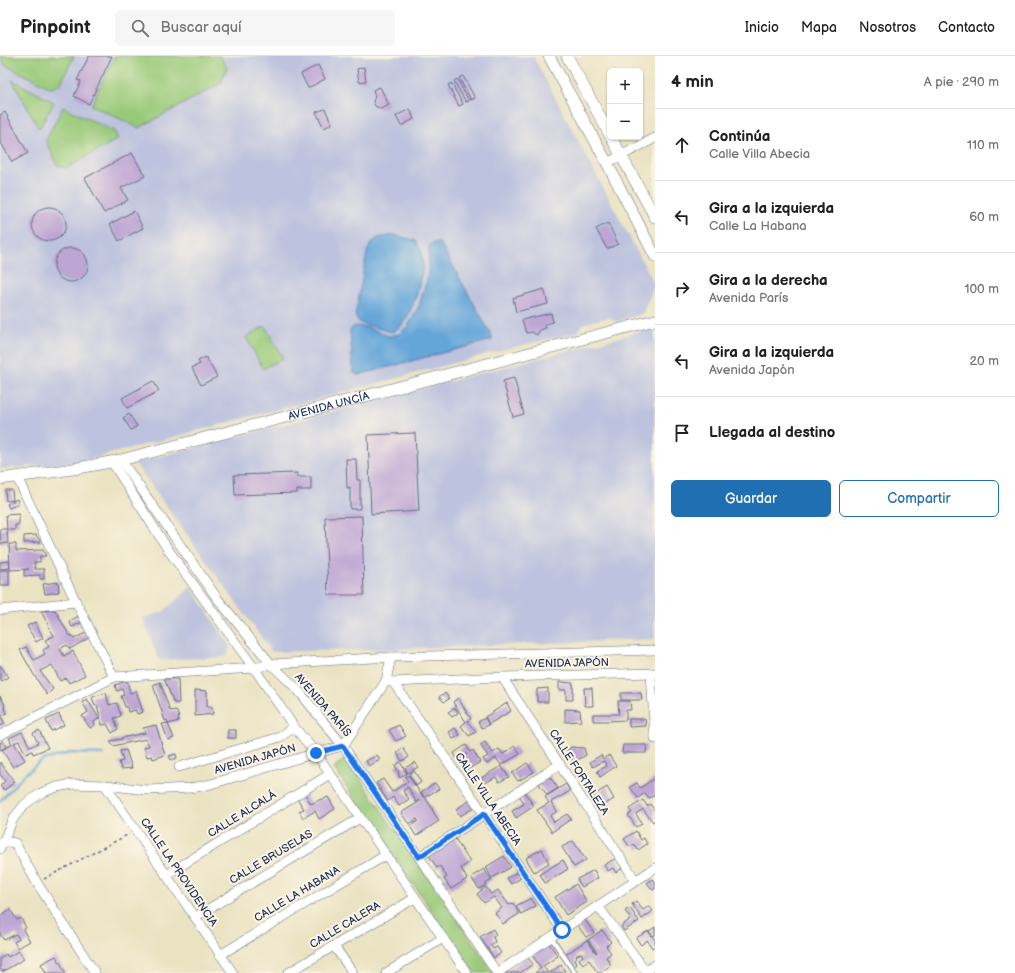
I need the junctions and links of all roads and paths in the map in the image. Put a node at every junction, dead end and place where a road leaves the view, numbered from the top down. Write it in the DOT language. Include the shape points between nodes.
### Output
graph roads {
  1 [pos="568,56"];
  2 [pos="553,57"];
  3 [pos="607,130"];
  4 [pos="655,138"];
  5 [pos="612,140"];
  6 [pos="621,156"];
  7 [pos="607,163"];
  8 [pos="655,217"];
  9 [pos="655,256"];
  10 [pos="655,320"];
  11 [pos="117,461"];
  12 [pos="17,477"];
  13 [pos="0,479"];
  14 [pos="76,602"];
  15 [pos="0,610"];
  16 [pos="655,650"];
  17 [pos="391,657"];
  18 [pos="271,664"];
  19 [pos="254,668"];
  20 [pos="653,673"];
  21 [pos="502,676"];
  22 [pos="114,677"];
  23 [pos="390,681"];
  24 [pos="294,727"];
  25 [pos="0,735"];
  26 [pos="655,739"];
  27 [pos="343,746"];
  28 [pos="316,753"];
  29 [pos="560,764"];
  30 [pos="179,767"];
  31 [pos="330,774"];
  32 [pos="105,785"];
  33 [pos="484,814"];
  34 [pos="360,818"];
  35 [pos="136,831"];
  36 [pos="1,845"];
  37 [pos="386,855"];
  38 [pos="419,857"];
  39 [pos="655,868"];
  40 [pos="166,875"];
  41 [pos="636,880"];
  42 [pos="37,883"];
  43 [pos="415,898"];
  44 [pos="598,906"];
  45 [pos="195,917"];
  46 [pos="562,930"];
  47 [pos="551,937"];
  48 [pos="443,938"];
  49 [pos="334,946"];
  50 [pos="220,954"];
  51 [pos="655,965"];
  52 [pos="646,972"];
  53 [pos="95,973"];
  54 [pos="232,973"];
  55 [pos="288,973"];
  56 [pos="353,973"];
  57 [pos="386,973"];
  58 [pos="467,973"];
  59 [pos="497,973"];
  60 [pos="575,973"];
  1 -- 3 [label="street"];
  2 -- 7 [label="street"];
  4 -- 6 [label="street"];
  5 -- 6 [label="street"];
  6 -- 7 [label="street"];
  6 -- 8 [label="street"];
  7 -- 9 [label="street"];
  10 -- 11 [label="street, AVENIDA UNCÍA"];
  11 -- 12 [label="street, AVENIDA UNCÍA"];
  11 -- 18 [label="street, AVENIDA PARÍS" via="216,598"];
  11 -- 19 [label="street" via="169,551"];
  12 -- 13 [label="street, AVENIDA UNCÍA"];
  12 -- 14 [label="street"];
  14 -- 15 [label="street"];
  14 -- 22 [label="street"];
  16 -- 17 [label="street, AVENIDA JAPÓN"];
  17 -- 18 [label="street, AVENIDA JAPÓN"];
  17 -- 23 [label="street"];
  18 -- 19 [label="street, AVENIDA JAPÓN"];
  18 -- 27 [label="street, AVENIDA PARÍS" via="298,690"];
  19 -- 22 [label="street, AVENIDA JAPÓN"];
  19 -- 24 [label="street"];
  20 -- 21 [label="street, AVENIDA JAPÓN"];
  20 -- 26 [label="street"];
  21 -- 23 [label="street, AVENIDA JAPÓN"];
  21 -- 29 [label="street, CALLE FORTALEZA"];
  22 -- 25 [label="street"];
  23 -- 27 [label="street"];
  23 -- 33 [label="street, CALLE VILLA ABECIA"];
  24 -- 28 [label="street"];
  24 -- 30 [label="street" via="280,736"];
  27 -- 28 [label="street, AVENIDA JAPÓN"];
  27 -- 38 [label="street, AVENIDA PARÍS"];
  28 -- 31 [label="street"];
  28 -- 32 [label="street, AVENIDA JAPÓN" via="191,788 147,790"];
  29 -- 33 [label="street"];
  29 -- 41 [label="street, CALLE FORTALEZA"];
  31 -- 34 [label="street"];
  31 -- 40 [label="street, CALLE ALCALÁ"];
  32 -- 35 [label="street, CALLE LA PROVIDENCIA"];
  32 -- 36 [label="street, AVENIDA JAPÓN" via="73,784 41,793 24,805 13,819"];
  33 -- 38 [label="street"];
  33 -- 46 [label="street, CALLE VILLA ABECIA"];
  34 -- 37 [label="street"];
  34 -- 45 [label="street, CALLE BRUSELAS"];
  35 -- 40 [label="street, CALLE LA PROVIDENCIA"];
  35 -- 42 [label="path"];
  36 -- 42 [label="street" via="16,843"];
  37 -- 43 [label="street"];
  37 -- 50 [label="street, CALLE LA HABANA"];
  38 -- 59 [label="street, AVENIDA PARÍS"];
  39 -- 41 [label="street"];
  40 -- 45 [label="street, CALLE LA PROVIDENCIA"];
  41 -- 44 [label="street"];
  42 -- 53 [label="street"];
  43 -- 48 [label="street"];
  43 -- 49 [label="street, CALLE CALERA"];
  44 -- 46 [label="street"];
  44 -- 52 [label="street"];
  45 -- 50 [label="street, CALLE LA PROVIDENCIA"];
  46 -- 47 [label="street"];
  47 -- 59 [label="street"];
  47 -- 60 [label="lane"];
  48 -- 57 [label="street"];
  48 -- 58 [label="street"];
  49 -- 55 [label="street, CALLE CALERA"];
  49 -- 56 [label="street"];
  50 -- 54 [label="street, CALLE LA PROVIDENCIA"];
  51 -- 52 [label="street"];
}
